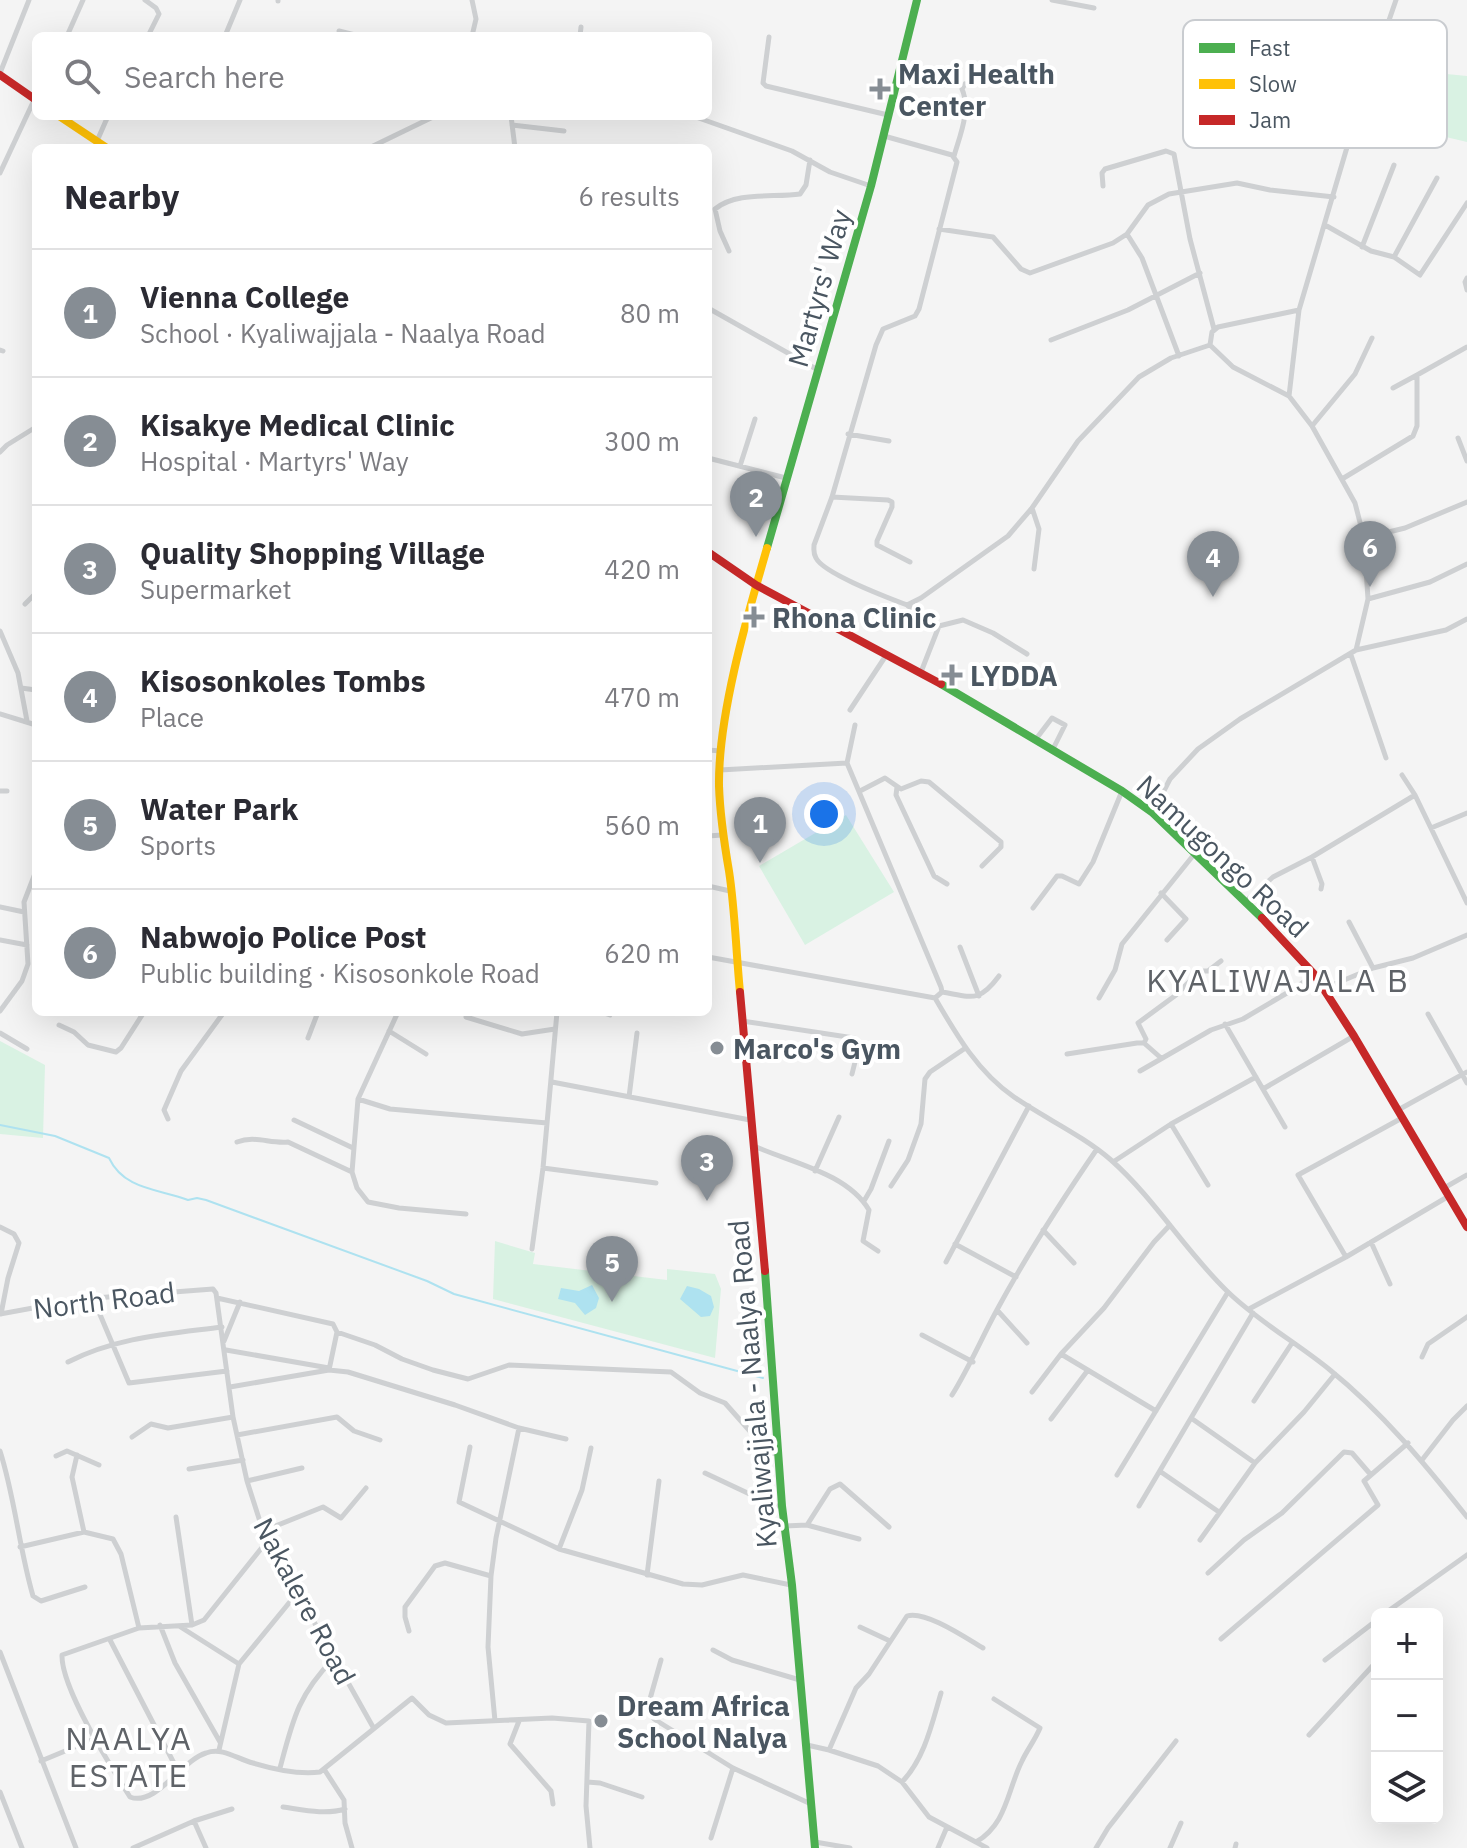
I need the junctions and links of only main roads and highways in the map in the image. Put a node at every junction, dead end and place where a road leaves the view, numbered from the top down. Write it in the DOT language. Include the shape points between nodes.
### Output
graph roads {
  1 [pos="917,0"];
  2 [pos="0,74"];
  3 [pos="32,95"];
  4 [pos="65,120"];
  5 [pos="100,144"];
  6 [pos="712,555"];
  7 [pos="756,585"];
  8 [pos="1467,1227"];
  9 [pos="815,1845"];
  1 -- 7 [label="main road, Martyrs' Way" via="871,186"];
  2 -- 3 [label="main road"];
  4 -- 5 [label="main road"];
  6 -- 7 [label="main road, Namugongo Road"];
  7 -- 8 [label="main road, Namugongo Road" via="921,672 1153,813 1246,901 1325,988"];
  7 -- 9 [label="main road, Kyaliwajjala - Naalya Road" via="721,751 722,835"];
}
